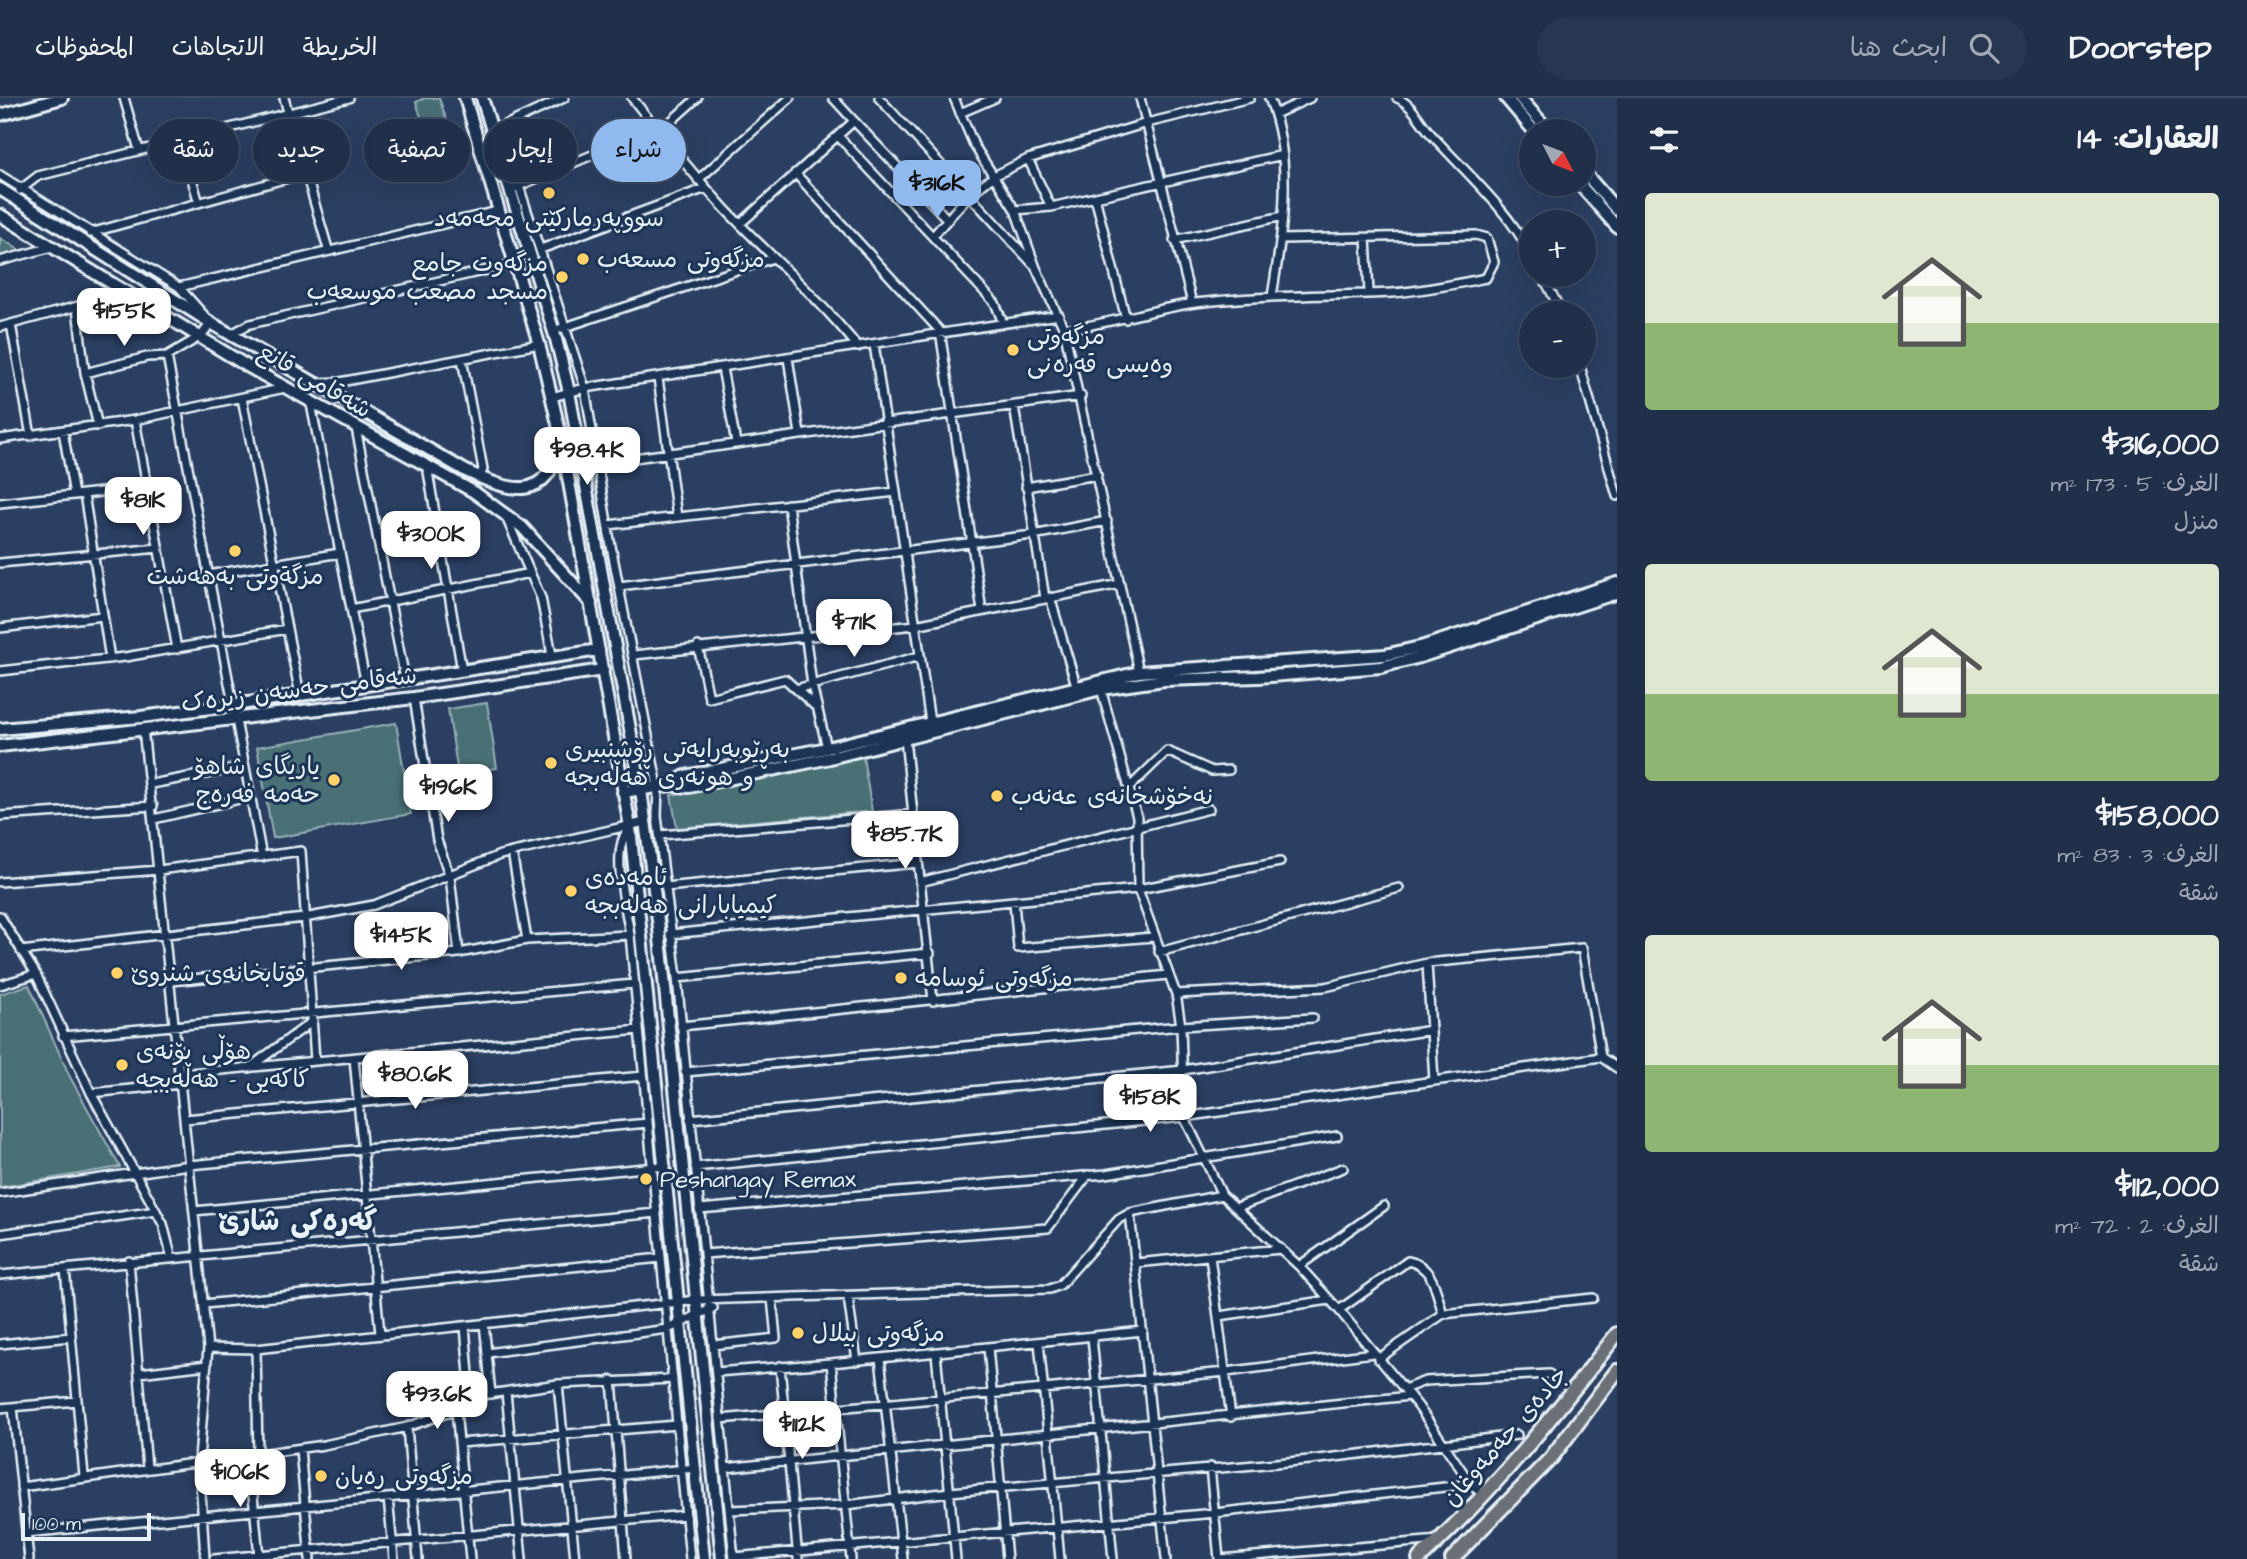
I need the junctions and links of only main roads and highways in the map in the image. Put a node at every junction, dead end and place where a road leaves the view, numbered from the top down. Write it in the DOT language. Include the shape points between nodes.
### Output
graph roads {
  1 [pos="62,98"];
  2 [pos="464,98"];
  3 [pos="482,98"];
  4 [pos="1506,98"];
  5 [pos="1520,98"];
  6 [pos="0,115"];
  7 [pos="1524,119"];
  8 [pos="1538,119"];
  9 [pos="1596,186"];
  10 [pos="0,189"];
  11 [pos="1590,196"];
  12 [pos="1617,210"];
  13 [pos="0,215"];
  14 [pos="1617,227"];
  15 [pos="561,437"];
  16 [pos="466,471"];
  17 [pos="459,483"];
  18 [pos="1617,583"];
  19 [pos="1617,593"];
  20 [pos="591,603"];
  21 [pos="1500,626"];
  22 [pos="599,650"];
  23 [pos="603,670"];
  24 [pos="1015,706"];
  25 [pos="0,729"];
  26 [pos="0,746"];
  27 [pos="664,786"];
  28 [pos="641,790"];
  29 [pos="623,792"];
  30 [pos="640,1036"];
  31 [pos="654,1040"];
  32 [pos="692,1139"];
  33 [pos="679,1141"];
  34 [pos="1617,1334"];
  35 [pos="1617,1371"];
  36 [pos="704,1559"];
  37 [pos="722,1559"];
  38 [pos="1419,1559"];
  39 [pos="1452,1559"];
  1 -- 6 [label="main road"];
  2 -- 15 [label="main road" via="539,344"];
  3 -- 28 [label="main road" via="514,188 569,392"];
  4 -- 7 [label="main road"];
  5 -- 8 [label="main road"];
  9 -- 12 [label="main road"];
  10 -- 16 [label="main road, شەقامی قانع" via="211,323"];
  11 -- 14 [label="main road"];
  13 -- 17 [label="main road, شەقامی قانع" via="247,366"];
  15 -- 16 [label="main road, شەقامی قانع" via="551,472 540,483 522,490 500,487"];
  15 -- 20 [label="main road"];
  16 -- 17 [label="main road"];
  17 -- 20 [label="main road, شەقامی قانع" via="503,511"];
  18 -- 21 [label="main road"];
  19 -- 21 [label="main road"];
  20 -- 22 [label="main road"];
  21 -- 24 [label="main road" via="1385,655 1139,672 1076,685"];
  21 -- 24 [label="main road" via="1381,667 1164,680"];
  22 -- 23 [label="main road"];
  22 -- 25 [label="main road, شەقامی حەسەن زیرەک" via="234,705"];
  23 -- 26 [label="main road, شەقامی حەسەن زیرەک" via="414,698"];
  23 -- 29 [label="main road"];
  24 -- 27 [label="main road" via="685,776"];
  24 -- 27 [label="main road" via="830,758 689,787"];
  27 -- 28 [label="main road"];
  28 -- 29 [label="main road"];
  28 -- 33 [label="main road" via="666,929"];
  29 -- 31 [label="main road"];
  30 -- 31 [label="main road"];
  31 -- 36 [label="main road"];
  32 -- 33 [label="main road"];
  33 -- 37 [label="main road" via="703,1300 698,1317 726,1535"];
  34 -- 38 [label="main road, جادەی حەمەوغان" via="1537,1438"];
  35 -- 39 [label="main road, جادەی حەمەوغان" via="1551,1458"];
}
